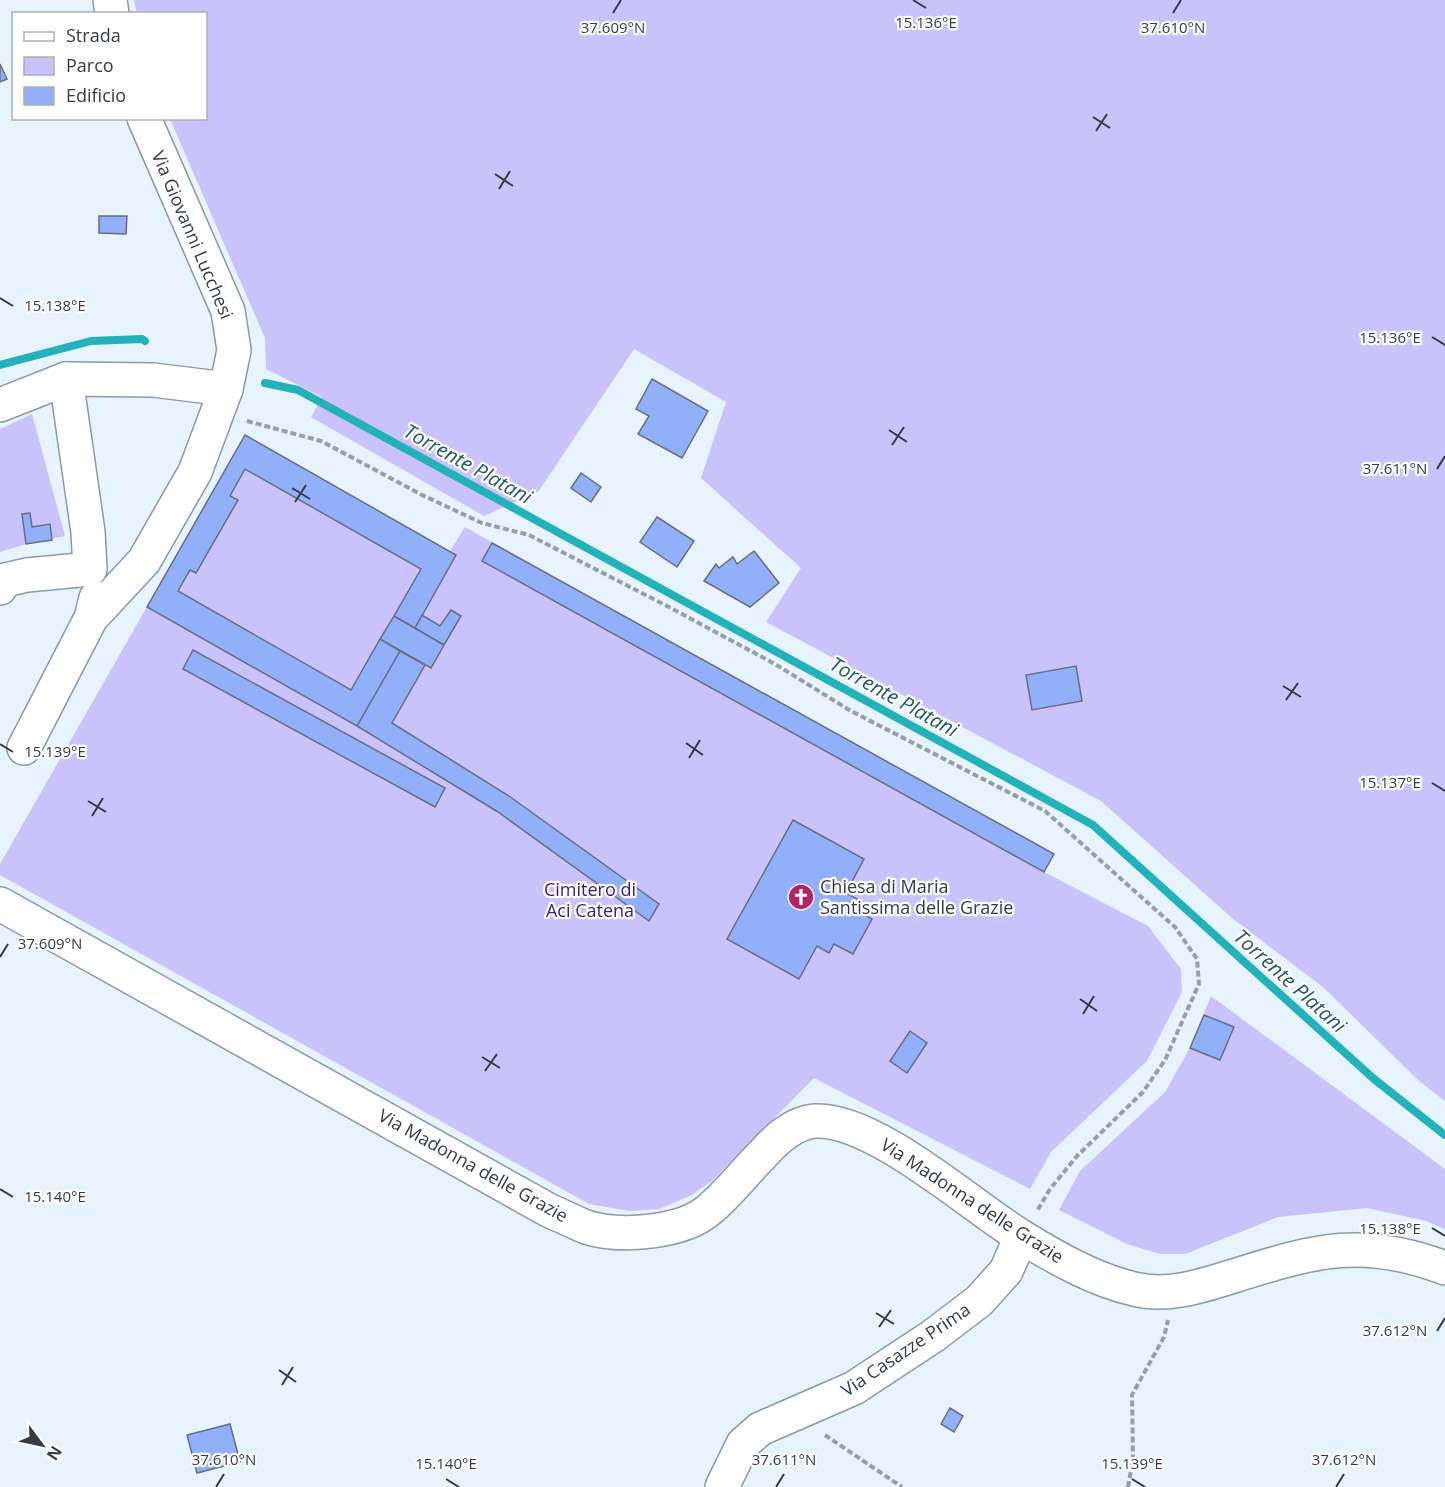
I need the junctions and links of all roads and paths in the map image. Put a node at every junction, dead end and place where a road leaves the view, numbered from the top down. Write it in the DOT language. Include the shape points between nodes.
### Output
graph roads {
  1 [pos="145,120"];
  2 [pos="66,379"];
  3 [pos="221,402"];
  4 [pos="0,405"];
  5 [pos="90,570"];
  6 [pos="0,584"];
  7 [pos="91,618"];
  8 [pos="24,748"];
  9 [pos="0,904"];
  10 [pos="1021,1237"];
  11 [pos="1445,1268"];
  12 [pos="1173,1292"];
  13 [pos="793,1416"];
  14 [pos="722,1487"];
  15 [pos="902,1487"];
  16 [pos="1128,1487"];
  1 -- 3 [label="street, Via Giovanni Lucchesi" via="228,311 234,350"];
  2 -- 3 [label="street" via="153,380"];
  2 -- 4 [label="street"];
  2 -- 5 [label="street"];
  3 -- 7 [label="street, Via Giovanni Lucchesi" via="195,472 144,561"];
  3 -- 10 [label="path" via="280,429 321,441 483,523 529,535 775,664 851,711 1045,811 1175,927 1197,959 1199,984 1165,1060 1143,1092 1056,1181"];
  5 -- 6 [label="street" via="27,575"];
  5 -- 7 [label="street" via="96,596"];
  7 -- 8 [label="street"];
  9 -- 10 [label="street, Via Madonna delle Grazie" via="539,1205 588,1227 628,1233 679,1226 709,1210 791,1128 815,1121 867,1134 917,1163"];
  10 -- 12 [label="street, Via Madonna delle Grazie" via="1083,1271 1136,1290"];
  10 -- 13 [label="street, Via Casazze Prima" via="1006,1270 979,1301 854,1388"];
  11 -- 12 [label="street, Via Madonna delle Grazie" via="1394,1252 1350,1249 1317,1252"];
  12 -- 16 [label="path" via="1164,1337 1132,1395"];
  13 -- 14 [label="street, Via Casazze Prima" via="760,1429 743,1444"];
  13 -- 15 [label="path"];
}
